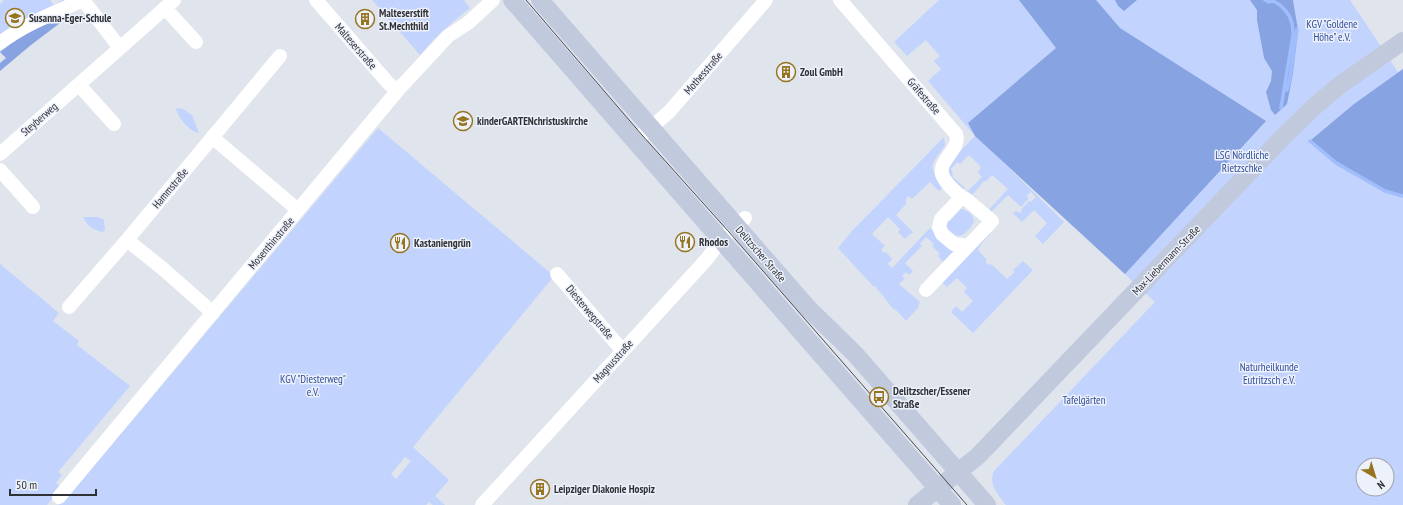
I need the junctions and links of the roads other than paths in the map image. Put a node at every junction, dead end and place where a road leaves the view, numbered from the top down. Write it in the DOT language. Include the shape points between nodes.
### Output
graph roads {
  1 [pos="83,0"];
  2 [pos="316,0"];
  3 [pos="493,0"];
  4 [pos="512,0"];
  5 [pos="540,0"];
  6 [pos="766,0"];
  7 [pos="840,0"];
  8 [pos="170,4"];
  9 [pos="1403,41"];
  10 [pos="196,42"];
  11 [pos="0,43"];
  12 [pos="120,48"];
  13 [pos="280,56"];
  14 [pos="79,85"];
  15 [pos="398,90"];
  16 [pos="114,124"];
  17 [pos="651,128"];
  18 [pos="212,137"];
  19 [pos="635,141"];
  20 [pos="0,154"];
  21 [pos="0,170"];
  22 [pos="963,198"];
  23 [pos="33,207"];
  24 [pos="298,210"];
  25 [pos="741,222"];
  26 [pos="722,239"];
  27 [pos="127,240"];
  28 [pos="968,246"];
  29 [pos="557,274"];
  30 [pos="926,290"];
  31 [pos="69,307"];
  32 [pos="213,313"];
  33 [pos="622,350"];
  34 [pos="958,473"];
  35 [pos="938,488"];
  36 [pos="59,497"];
  37 [pos="482,505"];
  38 [pos="917,505"];
  39 [pos="952,505"];
  40 [pos="986,505"];
  1 -- 11 [label="street" via="30,24"];
  1 -- 12 [label="street"];
  2 -- 15 [label="street, Malteserstraße" via="389,84"];
  3 -- 15 [label="street, Mosenthinstraße" via="468,23 448,36"];
  4 -- 19 [label="main road, Delitzscher Straße"];
  5 -- 17 [label="main road, Delitzscher Straße"];
  6 -- 17 [label="street, Mothesstraße" via="669,112"];
  7 -- 22 [label="street, Gräfestraße" via="956,134 956,144 942,169 944,179"];
  8 -- 10 [label="street, Steyberweg"];
  8 -- 12 [label="street, Steyberweg"];
  9 -- 34 [label="main road, Max-Liebermann-Straße" via="1340,85 1284,136 1016,417"];
  12 -- 14 [label="street, Steyberweg"];
  13 -- 18 [label="street, Hammstraße"];
  14 -- 16 [label="street"];
  14 -- 20 [label="street, Steyberweg"];
  15 -- 24 [label="street, Mosenthinstraße"];
  17 -- 19 [label="street, Mothesstraße"];
  17 -- 25 [label="main road, Delitzscher Straße"];
  18 -- 24 [label="street"];
  18 -- 27 [label="street, Hammstraße"];
  19 -- 26 [label="main road, Delitzscher Straße"];
  21 -- 23 [label="street"];
  22 -- 28 [label="street, Gräfestraße" via="992,222"];
  22 -- 28 [label="street" via="941,219 939,228 954,244"];
  24 -- 32 [label="street, Mosenthinstraße"];
  25 -- 26 [label="street, Magnusstraße"];
  25 -- 34 [label="main road, Delitzscher Straße" via="808,308 855,354"];
  26 -- 33 [label="street, Magnusstraße" via="706,260"];
  26 -- 35 [label="main road, Delitzscher Straße"];
  27 -- 31 [label="street, Hammstraße"];
  27 -- 32 [label="street"];
  28 -- 30 [label="street, Gräfestraße"];
  29 -- 33 [label="street, Diesterwegstraße"];
  32 -- 36 [label="street, Mosenthinstraße"];
  33 -- 37 [label="street, Magnusstraße"];
  34 -- 35 [label="main road, Max-Liebermann-Straße"];
  34 -- 40 [label="main road, Delitzscher Straße"];
  35 -- 38 [label="main road, Max-Liebermann-Straße"];
  35 -- 39 [label="main road, Delitzscher Straße"];
}
